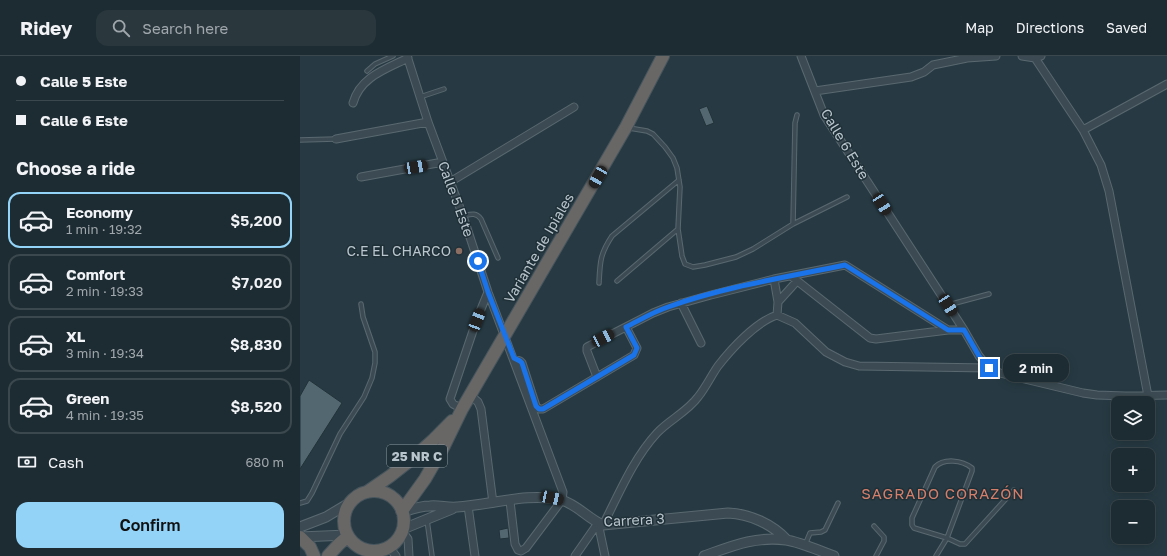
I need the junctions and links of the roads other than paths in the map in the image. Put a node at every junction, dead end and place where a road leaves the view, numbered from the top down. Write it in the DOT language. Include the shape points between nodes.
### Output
graph roads {
  1 [pos="393,56"];
  2 [pos="663,56"];
  3 [pos="801,56"];
  4 [pos="996,56"];
  5 [pos="1022,56"];
  6 [pos="407,57"];
  7 [pos="1038,57"];
  8 [pos="367,71"];
  9 [pos="1167,84"];
  10 [pos="444,89"];
  11 [pos="815,91"];
  12 [pos="420,97"];
  13 [pos="353,103"];
  14 [pos="574,107"];
  15 [pos="797,115"];
  16 [pos="428,122"];
  17 [pos="626,127"];
  18 [pos="1083,130"];
  19 [pos="336,138"];
  20 [pos="300,140"];
  21 [pos="443,162"];
  22 [pos="361,177"];
  23 [pos="679,180"];
  24 [pos="450,182"];
  25 [pos="847,197"];
  26 [pos="463,216"];
  27 [pos="794,224"];
  28 [pos="678,229"];
  29 [pos="498,258"];
  30 [pos="794,279"];
  31 [pos="774,280"];
  32 [pos="617,281"];
  33 [pos="599,283"];
  34 [pos="488,292"];
  35 [pos="989,294"];
  36 [pos="778,302"];
  37 [pos="681,303"];
  38 [pos="361,304"];
  39 [pos="948,305"];
  40 [pos="777,315"];
  41 [pos="626,327"];
  42 [pos="948,330"];
  43 [pos="964,330"];
  44 [pos="504,336"];
  45 [pos="701,343"];
  46 [pos="514,358"];
  47 [pos="989,368"];
  48 [pos="597,377"];
  49 [pos="470,395"];
  50 [pos="1167,395"];
  51 [pos="1125,396"];
  52 [pos="1148,396"];
  53 [pos="461,410"];
  54 [pos="1014,490"];
  55 [pos="367,492"];
  56 [pos="562,500"];
  57 [pos="510,501"];
  58 [pos="351,502"];
  59 [pos="300,503"];
  60 [pos="493,503"];
  61 [pos="838,503"];
  62 [pos="468,506"];
  63 [pos="457,507"];
  64 [pos="403,512"];
  65 [pos="426,519"];
  66 [pos="600,524"];
  67 [pos="874,526"];
  68 [pos="300,527"];
  69 [pos="403,530"];
  70 [pos="348,535"];
  71 [pos="300,537"];
  72 [pos="947,538"];
  73 [pos="787,540"];
  74 [pos="805,546"];
  75 [pos="389,551"];
  76 [pos="314,556"];
  77 [pos="328,556"];
  78 [pos="370,556"];
  79 [pos="409,556"];
  80 [pos="432,556"];
  81 [pos="475,556"];
  82 [pos="575,556"];
  83 [pos="605,556"];
  84 [pos="704,556"];
  85 [pos="834,556"];
  86 [pos="876,556"];
  87 [pos="936,556"];
  1 -- 8 [label="lane" via="375,64"];
  2 -- 17 [label="highway, Variante de Ipiales / 25 NR C"];
  3 -- 11 [label="street, Calle 6 Este"];
  4 -- 11 [label="street" via="967,58 933,65 911,77"];
  5 -- 7 [label="street"];
  6 -- 12 [label="street, Calle 5 Este"];
  6 -- 13 [label="street" via="373,75 356,92"];
  7 -- 18 [label="street"];
  9 -- 18 [label="street"];
  10 -- 12 [label="lane"];
  11 -- 39 [label="street, Calle 6 Este" via="824,116"];
  12 -- 16 [label="street, Calle 5 Este"];
  14 -- 24 [label="street"];
  15 -- 27 [label="lane"];
  16 -- 19 [label="street"];
  16 -- 21 [label="street, Calle 5 Este"];
  17 -- 23 [label="lane" via="647,131 661,141 678,168"];
  17 -- 44 [label="highway, Variante de Ipiales / 25 NR C"];
  18 -- 52 [label="street" via="1101,165 1109,191"];
  19 -- 20 [label="lane"];
  21 -- 22 [label="street"];
  21 -- 24 [label="street, Calle 5 Este"];
  23 -- 28 [label="lane"];
  23 -- 33 [label="lane" via="612,236 604,247 600,260"];
  24 -- 26 [label="street, Calle 5 Este"];
  25 -- 27 [label="lane"];
  26 -- 29 [label="lane" via="475,214 482,219"];
  26 -- 34 [label="street, Calle 5 Este"];
  27 -- 28 [label="lane" via="753,249 693,267 685,264"];
  28 -- 32 [label="lane"];
  30 -- 31 [label="street"];
  30 -- 36 [label="street"];
  30 -- 42 [label="street" via="845,265"];
  30 -- 42 [label="street" via="870,338"];
  31 -- 36 [label="street"];
  31 -- 37 [label="street"];
  34 -- 44 [label="street, Calle 5 Este"];
  34 -- 53 [label="street" via="450,399"];
  35 -- 39 [label="lane"];
  36 -- 40 [label="street"];
  37 -- 41 [label="street" via="653,313"];
  37 -- 45 [label="street"];
  38 -- 59 [label="lane" via="375,352 372,378 364,397 340,434 312,493 307,501"];
  39 -- 43 [label="street, Calle 6 Este"];
  40 -- 47 [label="street" via="795,323 826,352 859,366"];
  40 -- 66 [label="street" via="768,318 748,334 717,367 698,397 659,431 646,446"];
  41 -- 48 [label="street" via="637,348 636,352"];
  41 -- 48 [label="street" via="588,347 587,351"];
  42 -- 43 [label="street"];
  43 -- 47 [label="street, Calle 6 Este"];
  44 -- 46 [label="street, Calle 5 Este"];
  44 -- 49 [label="highway, Variante de Ipiales / 25 NR C"];
  46 -- 48 [label="street" via="522,363 539,409"];
  46 -- 56 [label="street, Calle 5 Este" via="563,492"];
  47 -- 51 [label="street" via="1000,373 1083,393"];
  49 -- 53 [label="highway, Variante de Ipiales / 25 NR C"];
  49 -- 60 [label="street" via="481,409"];
  50 -- 52 [label="street"];
  53 -- 55 [label="highway, Variante de Ipiales / 25 NR C" via="417,456"];
  53 -- 64 [label="highway, Variante de Ipiales / 25 NR C" via="444,446"];
  54 -- 72 [label="lane" via="969,542 960,544"];
  55 -- 58 [label="highway, 25 NR C"];
  55 -- 64 [label="highway" via="385,493 396,500"];
  56 -- 57 [label="street, Carrera 3" via="534,498"];
  56 -- 57 [label="street" via="526,548 521,550 514,544"];
  56 -- 66 [label="street, Carrera 3" via="574,505"];
  57 -- 60 [label="street, Carrera 3"];
  58 -- 68 [label="street" via="326,517"];
  58 -- 70 [label="highway" via="344,522"];
  60 -- 62 [label="street, Carrera 3"];
  61 -- 74 [label="lane" via="825,530 810,533"];
  62 -- 63 [label="street, Carrera 3"];
  62 -- 81 [label="street"];
  63 -- 64 [label="street, Carrera 3" via="430,506"];
  63 -- 65 [label="street, Carrera 3"];
  64 -- 69 [label="highway"];
  65 -- 69 [label="street, Carrera 3"];
  65 -- 80 [label="lane"];
  66 -- 73 [label="street, Carrera 3" via="740,514 775,529"];
  66 -- 82 [label="street"];
  66 -- 83 [label="street"];
  67 -- 86 [label="lane" via="884,537"];
  69 -- 75 [label="highway"];
  69 -- 79 [label="street" via="408,540"];
  70 -- 71 [label="street"];
  70 -- 75 [label="highway" via="352,542 363,549"];
  70 -- 77 [label="highway"];
  71 -- 76 [label="highway" via="310,547"];
  72 -- 72 [label="lane" via="912,526 912,518 935,467 945,461 959,462 972,468"];
  72 -- 87 [label="lane"];
  73 -- 74 [label="street"];
  73 -- 84 [label="street" via="754,540"];
  74 -- 85 [label="street"];
  75 -- 78 [label="highway"];
}
